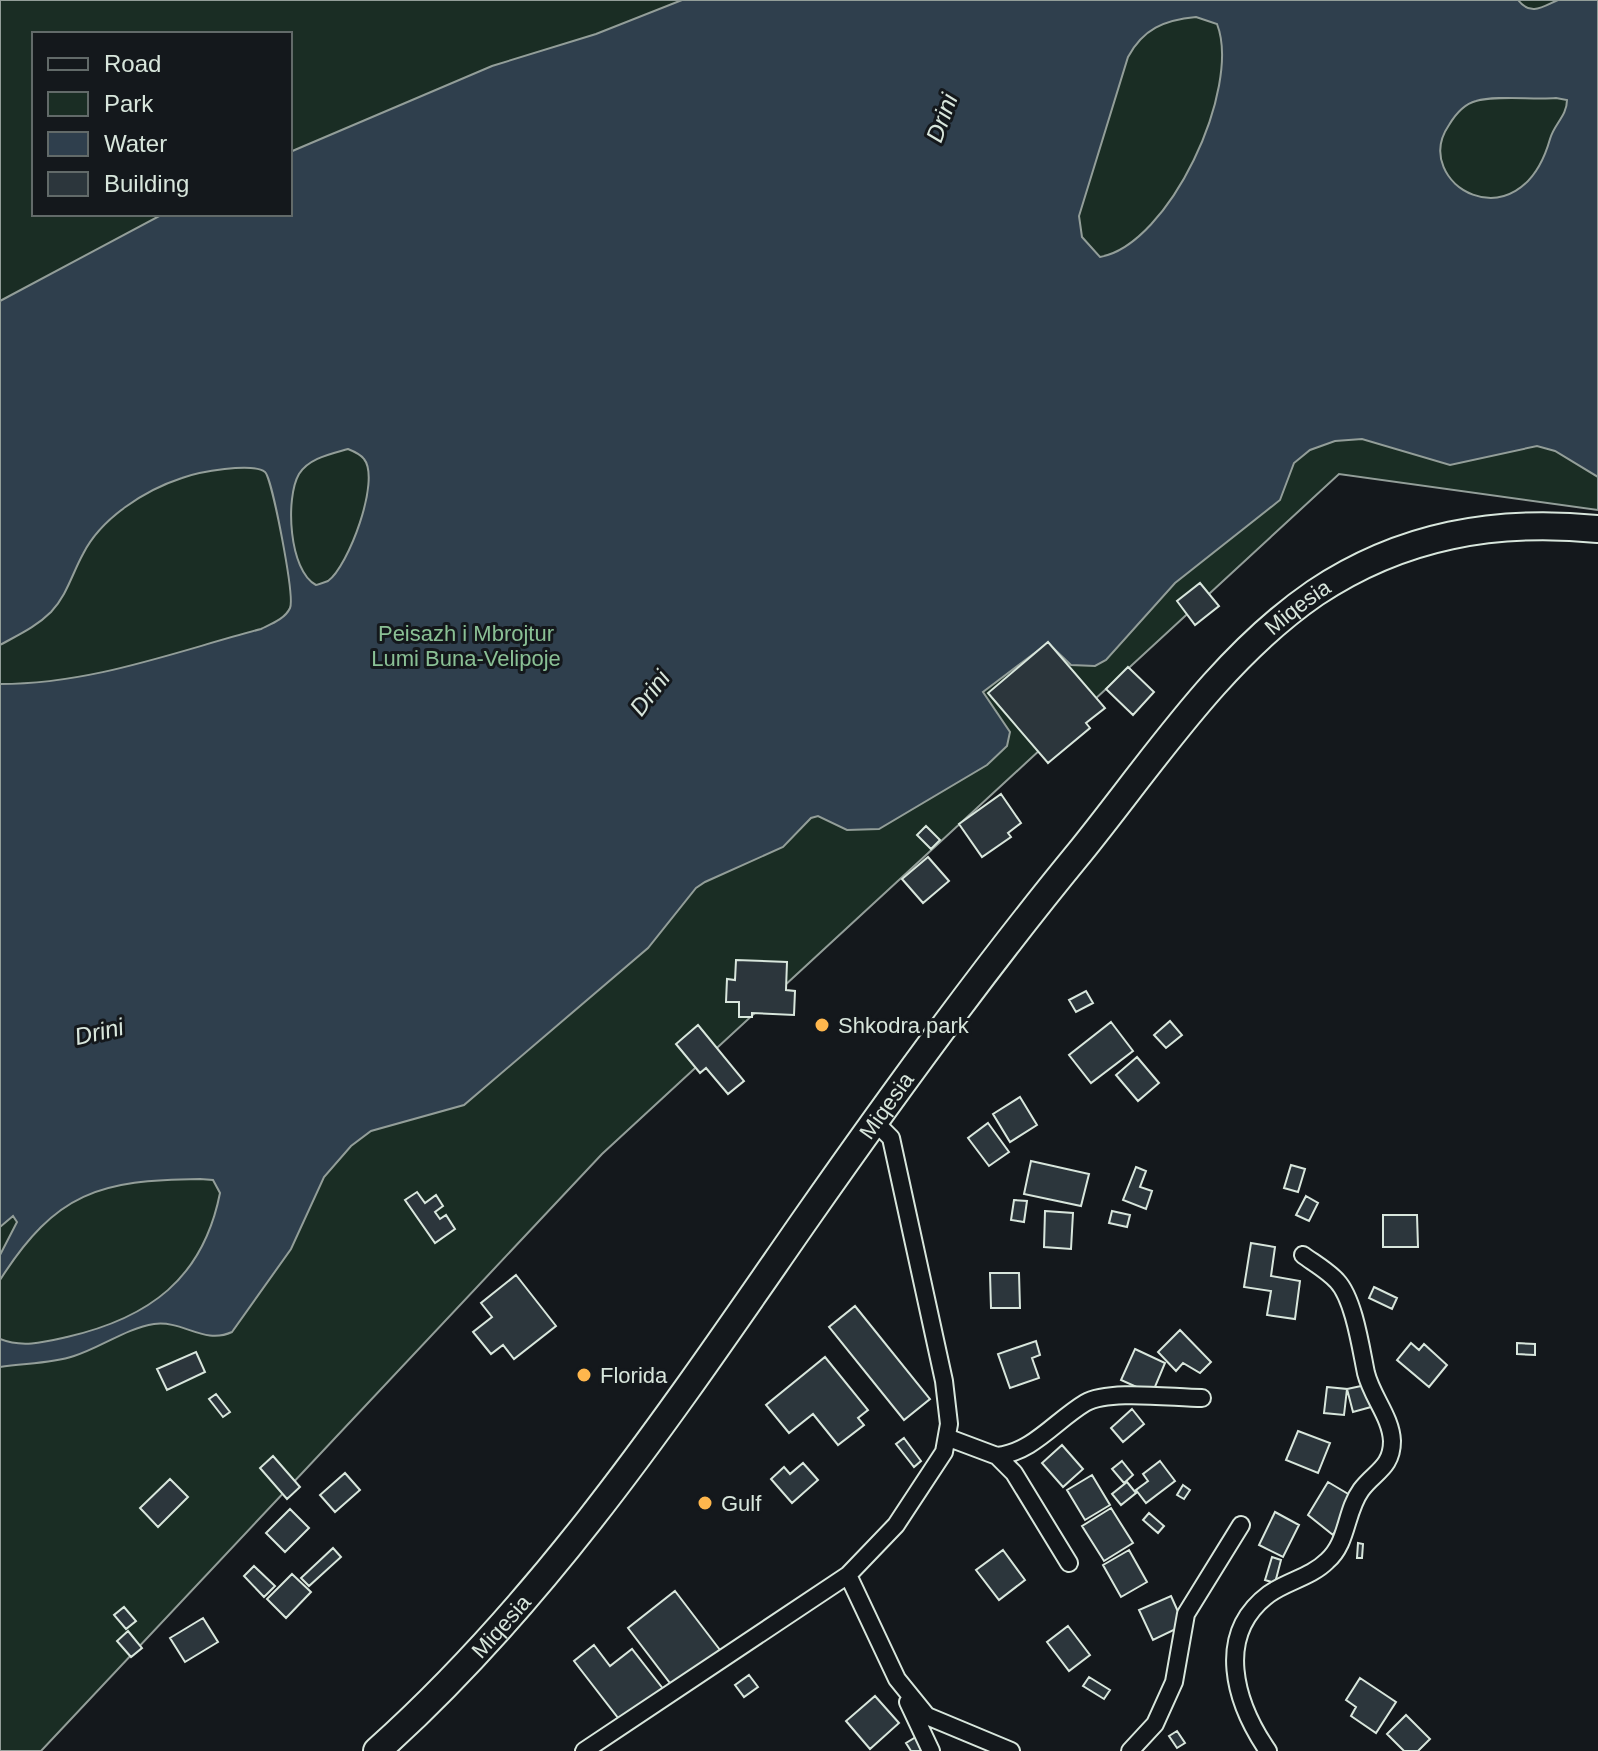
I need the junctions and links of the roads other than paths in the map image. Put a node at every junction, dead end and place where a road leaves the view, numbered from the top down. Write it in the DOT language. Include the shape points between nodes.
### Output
graph roads {
  1 [pos="1598,529"];
  2 [pos="874,1121"];
  3 [pos="1303,1255"];
  4 [pos="1202,1398"];
  5 [pos="949,1438"];
  6 [pos="997,1456"];
  7 [pos="1241,1525"];
  8 [pos="1069,1563"];
  9 [pos="848,1575"];
  10 [pos="897,1679"];
  11 [pos="377,1751"];
  12 [pos="584,1751"];
  13 [pos="931,1751"];
  14 [pos="1011,1751"];
  15 [pos="1130,1751"];
  16 [pos="1268,1751"];
  1 -- 2 [label="main road, Miqesia" via="1524,524 1462,530 1410,544 1313,595 1248,650 1190,714 973,983"];
  2 -- 5 [label="street" via="891,1138 913,1224 944,1381"];
  2 -- 11 [label="main road, Miqesia" via="705,1366 564,1555 443,1692"];
  3 -- 16 [label="street" via="1339,1283 1392,1441 1389,1459 1361,1490 1329,1560 1270,1593 1238,1633 1238,1695"];
  4 -- 6 [label="street" via="1095,1400 1029,1446"];
  5 -- 6 [label="street"];
  5 -- 9 [label="street" via="896,1525"];
  6 -- 8 [label="street" via="1022,1484"];
  7 -- 15 [label="street" via="1186,1614 1174,1682 1155,1724"];
  9 -- 10 [label="street"];
  9 -- 12 [label="street"];
  10 -- 13 [label="street"];
  10 -- 14 [label="street" via="927,1716"];
}
